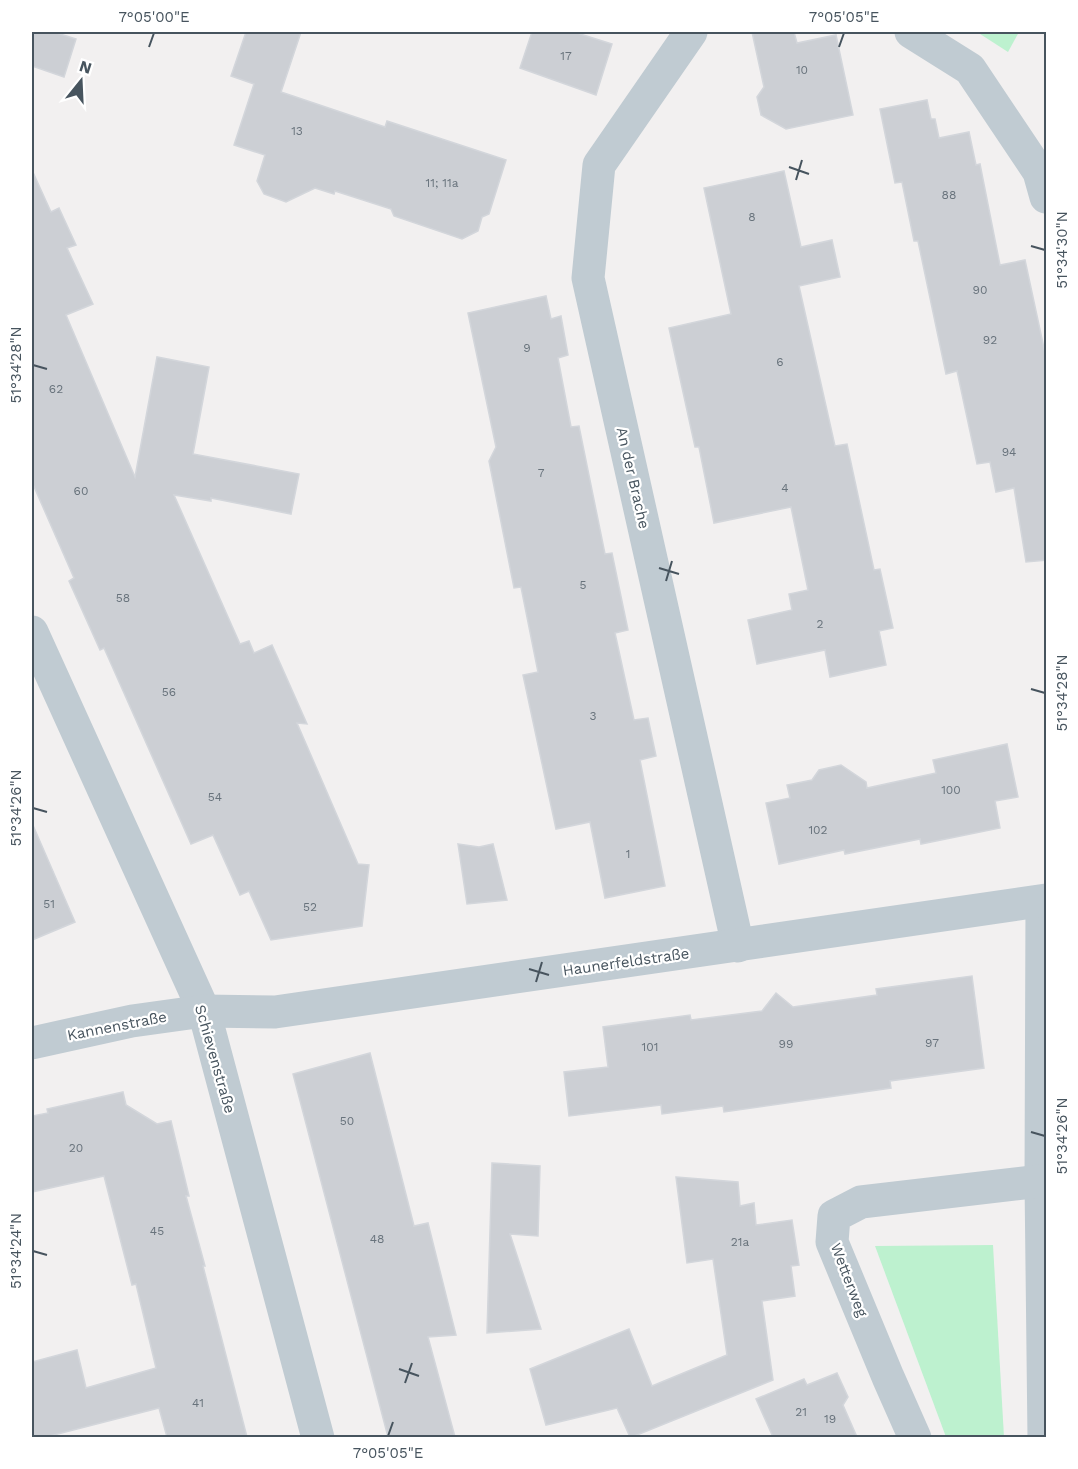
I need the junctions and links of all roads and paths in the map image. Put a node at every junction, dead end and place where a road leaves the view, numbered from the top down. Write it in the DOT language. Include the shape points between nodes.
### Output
graph roads {
  1 [pos="691,32"];
  2 [pos="911,32"];
  3 [pos="1047,197"];
  4 [pos="32,632"];
  5 [pos="1044,901"];
  6 [pos="738,946"];
  7 [pos="204,1011"];
  8 [pos="32,1043"];
  9 [pos="1041,1181"];
  10 [pos="318,1437"];
  11 [pos="915,1437"];
  12 [pos="1044,1437"];
  1 -- 6 [label="street, An der Brache" via="599,165 588,278"];
  2 -- 3 [label="street" via="970,69 1039,172"];
  4 -- 7 [label="street, Schievenstraße"];
  5 -- 6 [label="street, Haunerfeldstraße"];
  5 -- 9 [label="street"];
  6 -- 7 [label="street, Haunerfeldstraße" via="275,1012"];
  7 -- 8 [label="street, Kannenstraße" via="132,1021"];
  7 -- 10 [label="street, Schievenstraße"];
  9 -- 11 [label="street, Wetterweg" via="861,1202 834,1216 832,1242"];
  9 -- 12 [label="street"];
}
